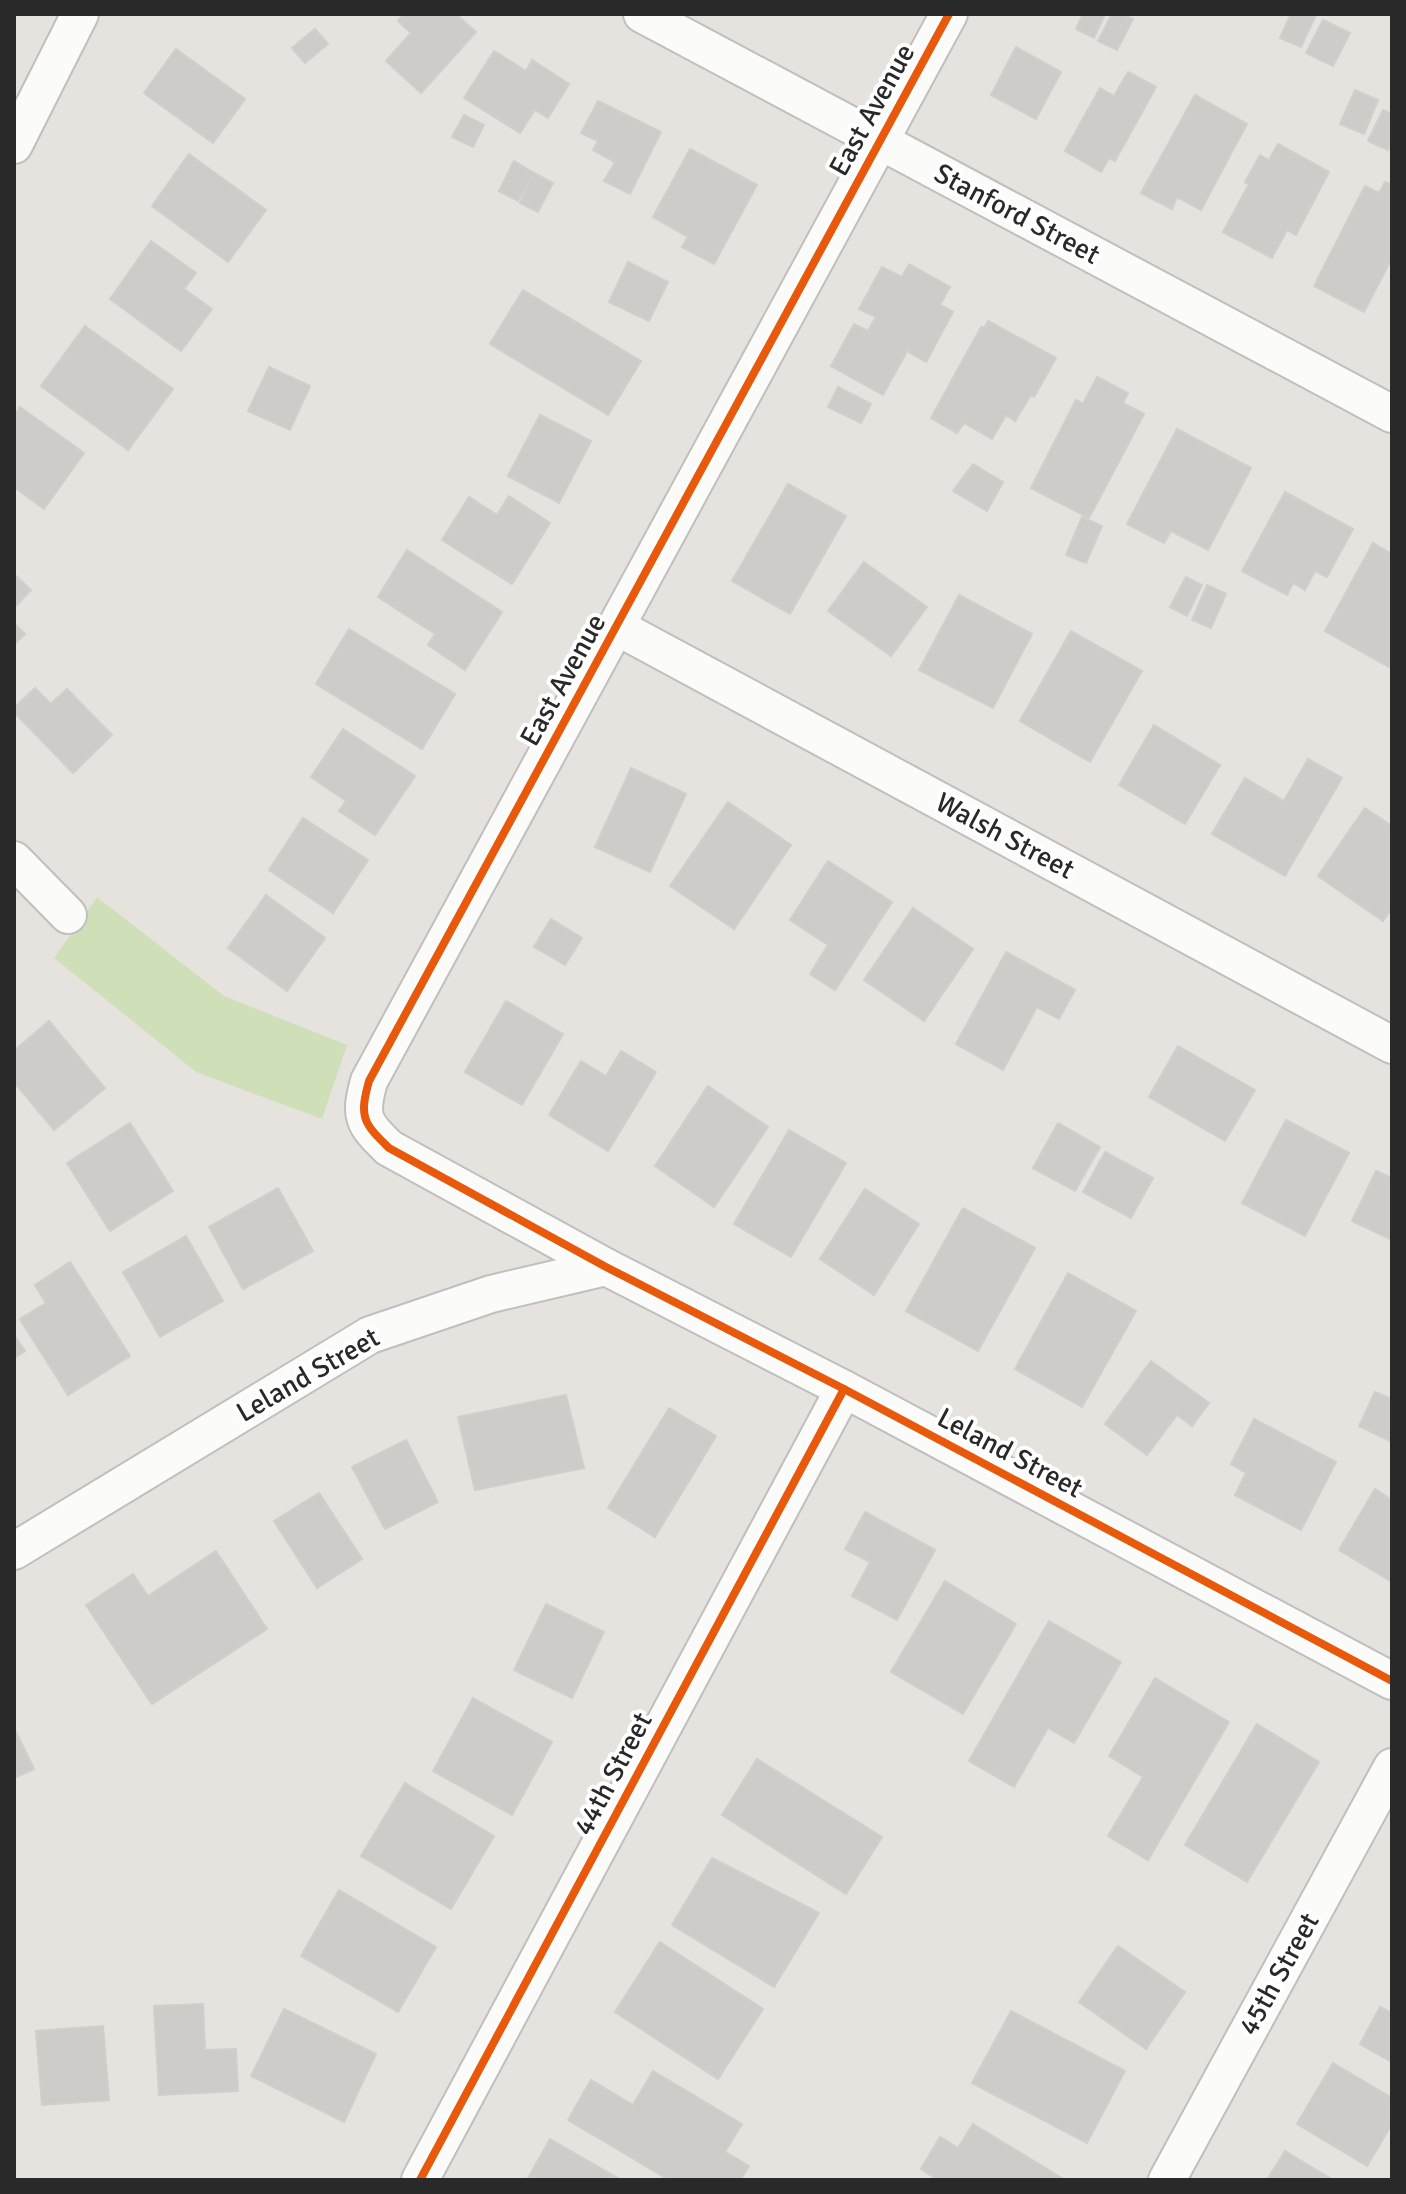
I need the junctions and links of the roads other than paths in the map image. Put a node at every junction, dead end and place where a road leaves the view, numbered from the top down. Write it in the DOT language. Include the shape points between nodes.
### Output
graph roads {
  1 [pos="80,14"];
  2 [pos="642,14"];
  3 [pos="949,14"];
  4 [pos="880,140"];
  5 [pos="14,145"];
  6 [pos="1392,414"];
  7 [pos="617,627"];
  8 [pos="14,860"];
  9 [pos="68,915"];
  10 [pos="1392,1045"];
  11 [pos="606,1267"];
  12 [pos="844,1389"];
  13 [pos="14,1551"];
  14 [pos="1392,1681"];
  15 [pos="1392,1767"];
  16 [pos="420,2180"];
  17 [pos="1167,2180"];
  1 -- 5 [label="street"];
  2 -- 4 [label="street, Stanford Street"];
  3 -- 4 [label="street, East Avenue"];
  4 -- 6 [label="street, Stanford Street"];
  4 -- 7 [label="street, East Avenue"];
  7 -- 10 [label="street, Walsh Street"];
  7 -- 11 [label="street, East Avenue" via="369,1081 362,1107 370,1129 389,1148"];
  8 -- 9 [label="street"];
  11 -- 12 [label="street, Leland Street"];
  11 -- 13 [label="street, Leland Street" via="491,1294 370,1335"];
  12 -- 14 [label="street, Leland Street"];
  12 -- 16 [label="street, 44th Street"];
  15 -- 17 [label="street, 45th Street"];
}
